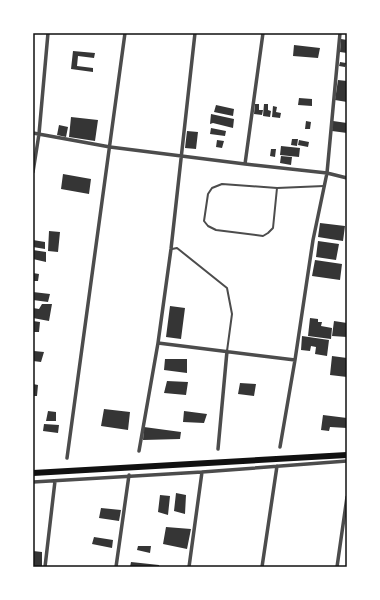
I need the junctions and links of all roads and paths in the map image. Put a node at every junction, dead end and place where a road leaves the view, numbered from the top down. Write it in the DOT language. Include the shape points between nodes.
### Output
graph roads {
  1 [pos="48,33"];
  2 [pos="125,33"];
  3 [pos="195,33"];
  4 [pos="263,33"];
  5 [pos="340,33"];
  6 [pos="33,133"];
  7 [pos="39,134"];
  8 [pos="110,147"];
  9 [pos="182,155"];
  10 [pos="245,164"];
  11 [pos="33,172"];
  12 [pos="326,173"];
  13 [pos="347,178"];
  14 [pos="324,186"];
  15 [pos="277,188"];
  16 [pos="171,249"];
  17 [pos="158,343"];
  18 [pos="227,351"];
  19 [pos="296,360"];
  20 [pos="280,447"];
  21 [pos="218,449"];
  22 [pos="139,451"];
  23 [pos="347,455"];
  24 [pos="67,458"];
  25 [pos="347,461"];
  26 [pos="277,466"];
  27 [pos="202,472"];
  28 [pos="33,474"];
  29 [pos="129,476"];
  30 [pos="55,480"];
  31 [pos="33,482"];
  32 [pos="347,497"];
  33 [pos="44,567"];
  34 [pos="116,567"];
  35 [pos="189,567"];
  36 [pos="262,567"];
  37 [pos="338,567"];
  1 -- 7 [label="street"];
  2 -- 8 [label="street"];
  3 -- 9 [label="street"];
  4 -- 10 [label="street"];
  5 -- 12 [label="street"];
  6 -- 7 [label="street"];
  7 -- 8 [label="street"];
  7 -- 11 [label="street"];
  8 -- 9 [label="street"];
  8 -- 24 [label="street"];
  9 -- 10 [label="street"];
  9 -- 16 [label="street"];
  10 -- 12 [label="street"];
  12 -- 13 [label="street"];
  12 -- 14 [label="street"];
  14 -- 15 [label="lane"];
  14 -- 19 [label="street"];
  15 -- 15 [label="lane" via="222,184 212,188 208,194 204,221 216,230 262,236 273,228"];
  16 -- 17 [label="street"];
  16 -- 18 [label="lane" via="178,248 227,288 232,314"];
  17 -- 18 [label="street"];
  17 -- 22 [label="street"];
  18 -- 19 [label="street"];
  18 -- 21 [label="street"];
  19 -- 20 [label="street"];
  23 -- 28 [label="highway"];
  25 -- 26 [label="street"];
  26 -- 27 [label="street"];
  26 -- 36 [label="street"];
  27 -- 29 [label="street"];
  27 -- 35 [label="street"];
  29 -- 30 [label="street"];
  29 -- 34 [label="street"];
  30 -- 31 [label="street"];
  30 -- 33 [label="street"];
  32 -- 37 [label="street"];
}
